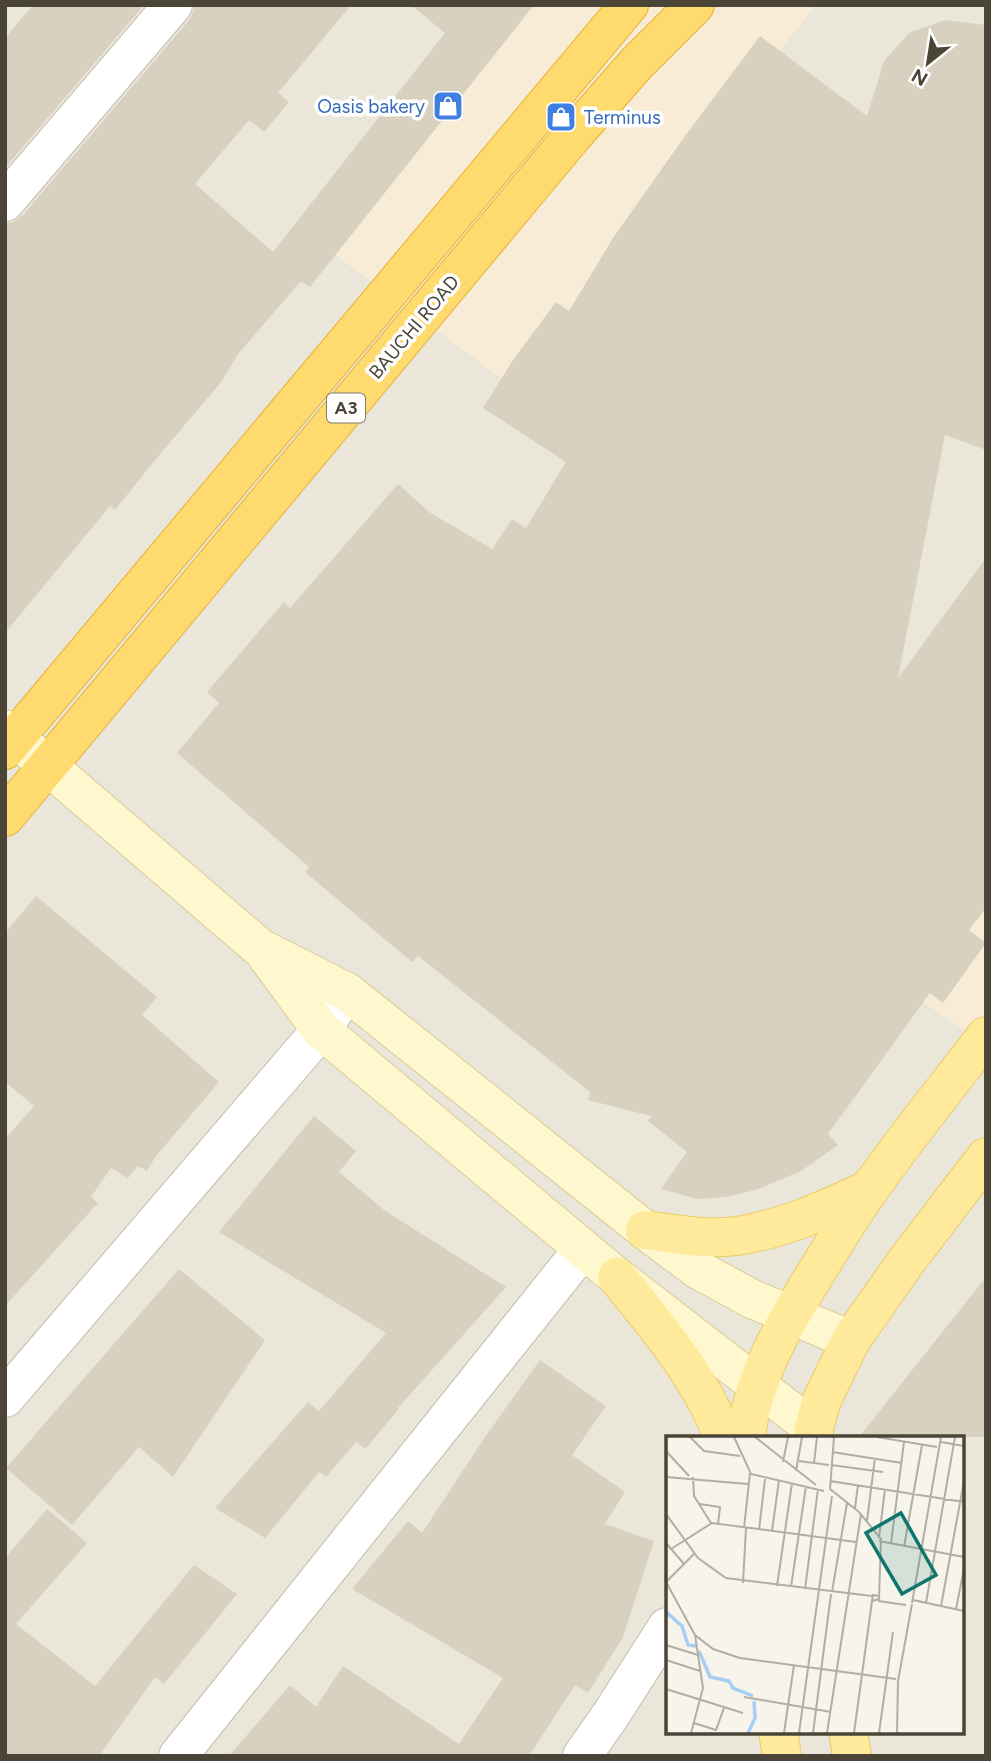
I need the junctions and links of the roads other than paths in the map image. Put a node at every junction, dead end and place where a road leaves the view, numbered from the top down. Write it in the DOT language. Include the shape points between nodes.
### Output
graph roads {
  1 [pos="173,5"];
  2 [pos="629,5"];
  3 [pos="695,5"];
  4 [pos="5,202"];
  5 [pos="9,739"];
  6 [pos="47,767"];
  7 [pos="5,817"];
  8 [pos="260,948"];
  9 [pos="347,992"];
  10 [pos="321,1030"];
  11 [pos="986,1036"];
  12 [pos="986,1157"];
  13 [pos="870,1189"];
  14 [pos="645,1230"];
  15 [pos="583,1249"];
  16 [pos="617,1277"];
  17 [pos="790,1316"];
  18 [pos="850,1340"];
  19 [pos="757,1385"];
  20 [pos="5,1398"];
  21 [pos="813,1433"];
  22 [pos="723,1436"];
  23 [pos="746,1436"];
  24 [pos="666,1629"];
  25 [pos="778,1733"];
  26 [pos="848,1733"];
  27 [pos="178,1756"];
  28 [pos="582,1756"];
  29 [pos="782,1756"];
  30 [pos="852,1756"];
  1 -- 4 [label="street"];
  2 -- 5 [label="highway, A3"];
  3 -- 6 [label="highway, BAUCHI ROAD / A3" via="571,138"];
  5 -- 6 [label="street"];
  6 -- 7 [label="highway, BAUCHI ROAD / A3"];
  6 -- 8 [label="street"];
  8 -- 9 [label="street"];
  8 -- 10 [label="street"];
  9 -- 10 [label="street"];
  9 -- 14 [label="street"];
  10 -- 15 [label="street"];
  10 -- 20 [label="street"];
  11 -- 13 [label="main road"];
  12 -- 18 [label="main road"];
  13 -- 14 [label="main road" via="789,1223 736,1236"];
  13 -- 17 [label="main road"];
  14 -- 17 [label="street" via="697,1269"];
  15 -- 16 [label="street"];
  15 -- 27 [label="street"];
  16 -- 19 [label="street"];
  16 -- 22 [label="main road" via="700,1390"];
  17 -- 18 [label="street"];
  17 -- 19 [label="main road"];
  18 -- 21 [label="main road" via="821,1402"];
  19 -- 21 [label="street"];
  19 -- 23 [label="main road"];
  24 -- 28 [label="street"];
  25 -- 29 [label="main road"];
  26 -- 30 [label="main road"];
}
